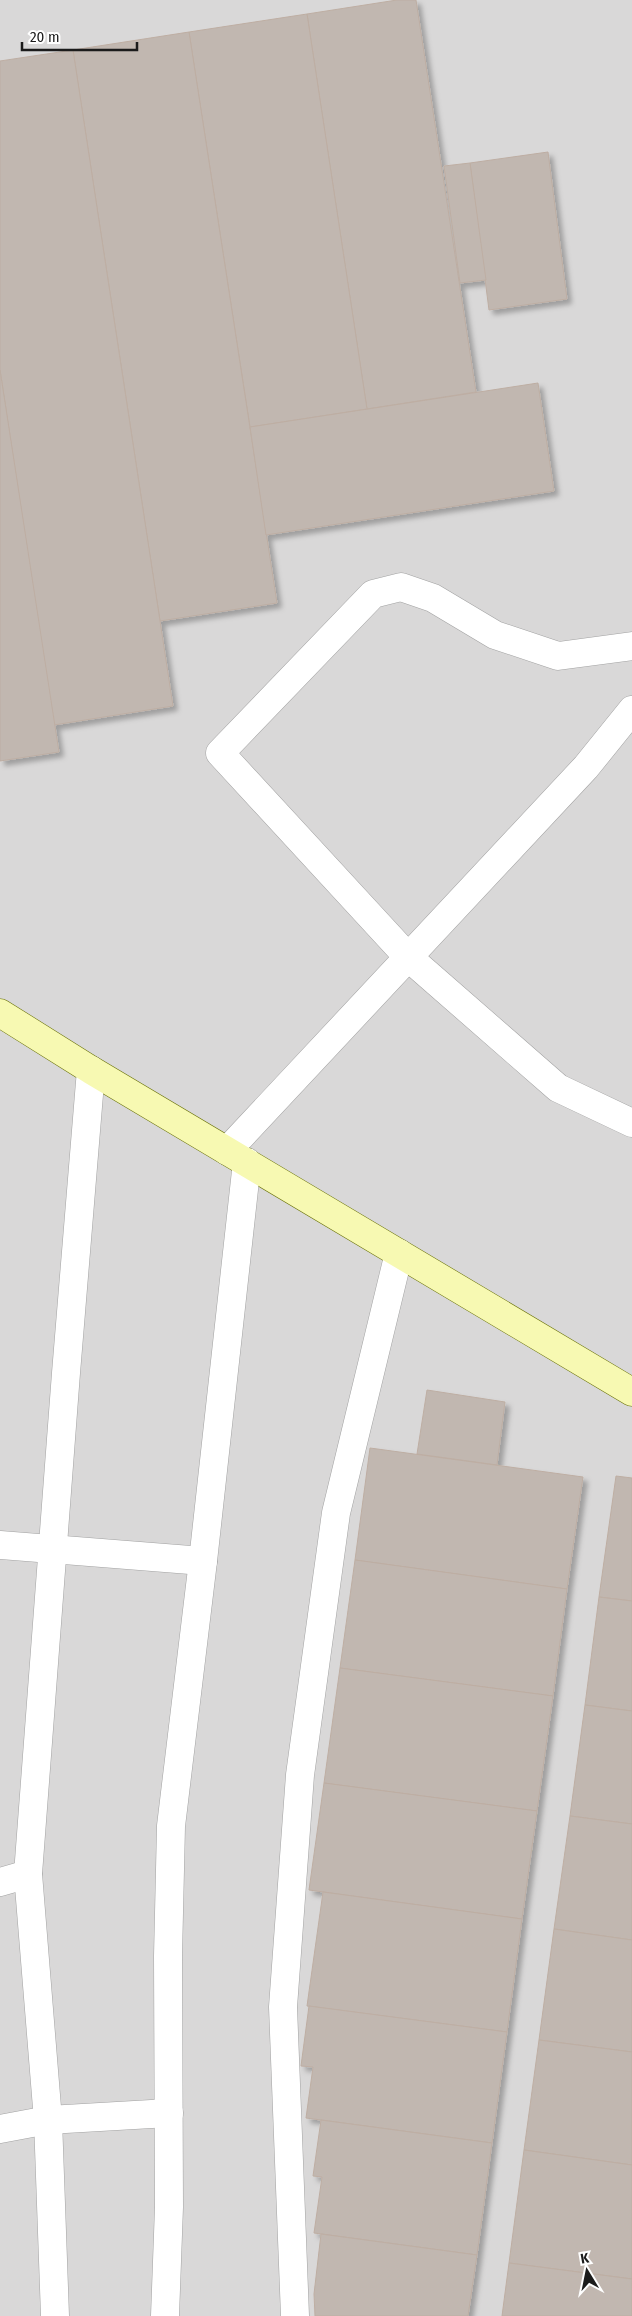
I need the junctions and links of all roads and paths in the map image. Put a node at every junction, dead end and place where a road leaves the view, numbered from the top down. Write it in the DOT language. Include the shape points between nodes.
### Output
graph roads {
  1 [pos="632,646"];
  2 [pos="632,710"];
  3 [pos="408,957"];
  4 [pos="0,1013"];
  5 [pos="91,1070"];
  6 [pos="632,1123"];
  7 [pos="237,1156"];
  8 [pos="399,1253"];
  9 [pos="632,1392"];
  10 [pos="0,1545"];
  11 [pos="53,1549"];
  12 [pos="203,1561"];
  13 [pos="28,1874"];
  14 [pos="0,1882"];
  15 [pos="169,2113"];
  16 [pos="48,2120"];
  17 [pos="0,2129"];
  18 [pos="56,2316"];
  19 [pos="165,2316"];
  20 [pos="295,2316"];
  1 -- 3 [label="street" via="558,656 495,635 432,598 401,587 373,594 220,753"];
  2 -- 3 [label="street" via="586,767"];
  3 -- 6 [label="street" via="558,1088"];
  3 -- 7 [label="street"];
  4 -- 5 [label="street"];
  5 -- 7 [label="street"];
  5 -- 11 [label="street"];
  7 -- 8 [label="street"];
  7 -- 12 [label="street"];
  8 -- 9 [label="street"];
  8 -- 20 [label="street" via="336,1513 300,1776 283,2007"];
  10 -- 11 [label="street"];
  11 -- 12 [label="street"];
  11 -- 13 [label="street"];
  12 -- 15 [label="street" via="171,1826"];
  13 -- 14 [label="street"];
  13 -- 16 [label="street"];
  15 -- 16 [label="street"];
  15 -- 19 [label="street"];
  16 -- 17 [label="street"];
  16 -- 18 [label="street"];
}
